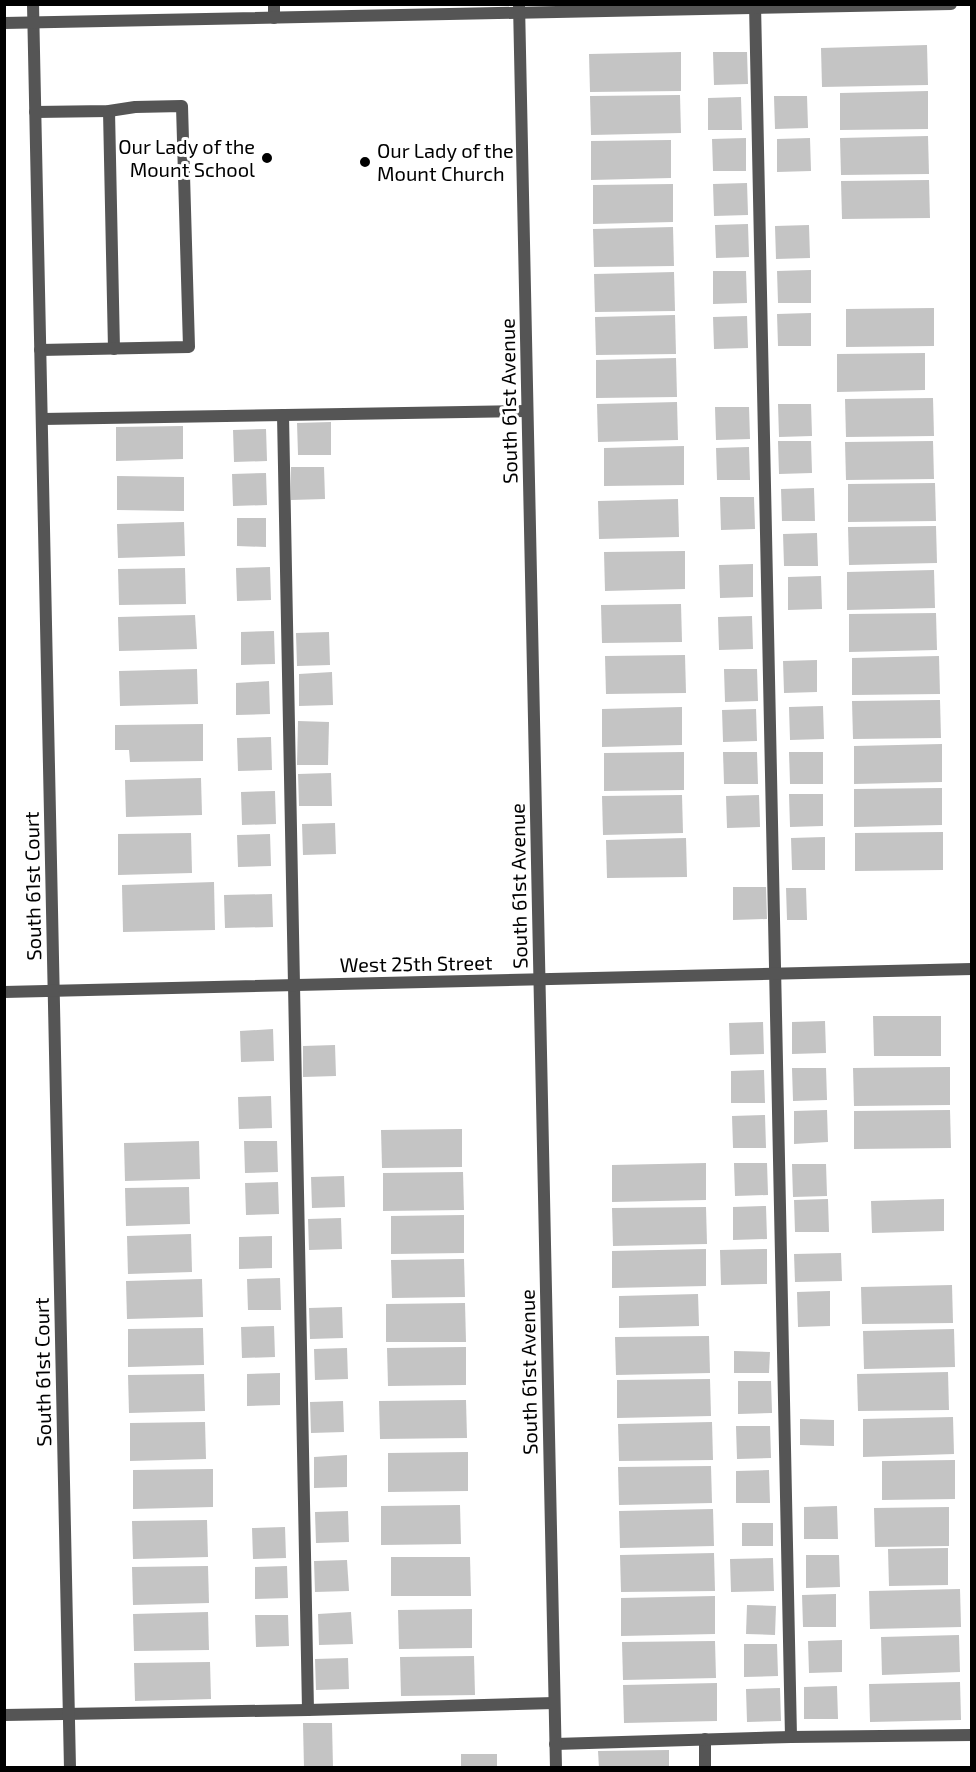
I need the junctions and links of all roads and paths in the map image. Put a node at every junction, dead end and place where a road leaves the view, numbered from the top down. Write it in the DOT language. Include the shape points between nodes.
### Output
graph roads {
  1 [pos="33,4"];
  2 [pos="274,4"];
  3 [pos="951,4"];
  4 [pos="755,6"];
  5 [pos="519,9"];
  6 [pos="274,18"];
  7 [pos="4,23"];
  8 [pos="33,23"];
  9 [pos="109,111"];
  10 [pos="35,112"];
  11 [pos="114,349"];
  12 [pos="40,350"];
  13 [pos="527,411"];
  14 [pos="283,415"];
  15 [pos="42,419"];
  16 [pos="972,969"];
  17 [pos="775,974"];
  18 [pos="539,980"];
  19 [pos="294,986"];
  20 [pos="53,991"];
  21 [pos="4,992"];
  22 [pos="554,1703"];
  23 [pos="308,1710"];
  24 [pos="69,1713"];
  25 [pos="4,1715"];
  26 [pos="972,1735"];
  27 [pos="791,1737"];
  28 [pos="705,1739"];
  29 [pos="555,1744"];
  30 [pos="70,1767"];
  31 [pos="556,1767"];
  32 [pos="705,1767"];
  1 -- 8 [label="street, South 61st Court"];
  2 -- 6 [label="street"];
  3 -- 4 [label="street"];
  4 -- 5 [label="street"];
  4 -- 17 [label="street"];
  5 -- 6 [label="street"];
  5 -- 13 [label="street, South 61st Avenue"];
  6 -- 8 [label="street"];
  7 -- 8 [label="street"];
  8 -- 10 [label="street, South 61st Court"];
  9 -- 10 [label="street"];
  9 -- 11 [label="street"];
  9 -- 11 [label="street" via="182,106 189,347"];
  10 -- 12 [label="street, South 61st Court"];
  11 -- 12 [label="street"];
  12 -- 15 [label="street, South 61st Court"];
  13 -- 14 [label="street"];
  13 -- 18 [label="street, South 61st Avenue"];
  14 -- 15 [label="street"];
  14 -- 19 [label="street"];
  15 -- 20 [label="street, South 61st Court"];
  16 -- 17 [label="street, West 25th Street"];
  17 -- 18 [label="street, West 25th Street"];
  17 -- 27 [label="street"];
  18 -- 19 [label="street, West 25th Street"];
  18 -- 22 [label="street, South 61st Avenue"];
  19 -- 20 [label="street, West 25th Street"];
  19 -- 23 [label="street"];
  20 -- 21 [label="street, West 25th Street"];
  20 -- 24 [label="street, South 61st Court"];
  22 -- 23 [label="street"];
  22 -- 29 [label="street, South 61st Avenue"];
  23 -- 24 [label="street"];
  24 -- 25 [label="street"];
  24 -- 30 [label="street, South 61st Court"];
  26 -- 27 [label="street"];
  27 -- 28 [label="street"];
  28 -- 29 [label="street"];
  28 -- 32 [label="street"];
  29 -- 31 [label="street, South 61st Avenue"];
}
